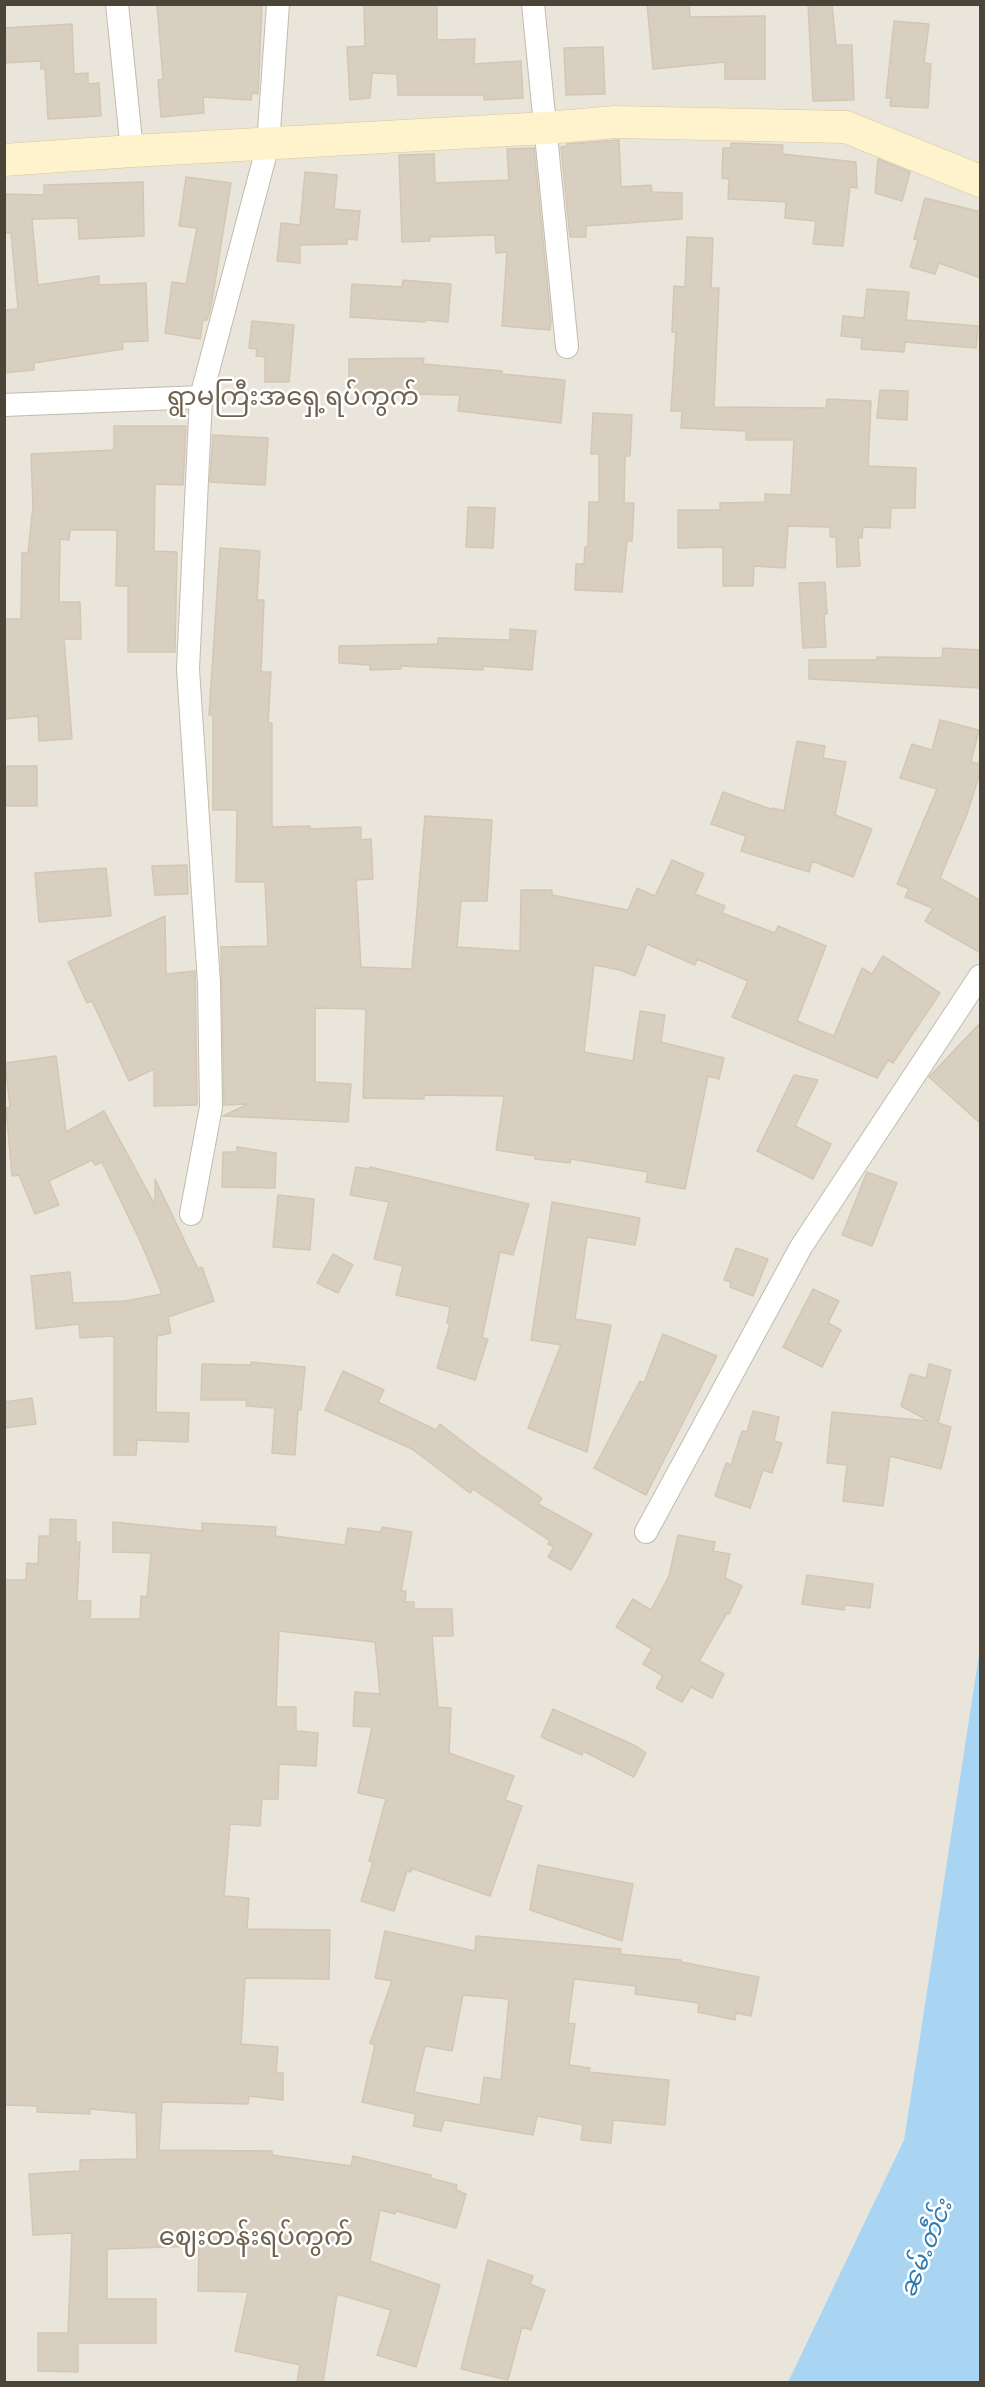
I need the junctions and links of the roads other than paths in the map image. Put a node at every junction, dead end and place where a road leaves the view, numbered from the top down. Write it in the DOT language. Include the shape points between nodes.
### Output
graph roads {
  1 [pos="117,4"];
  2 [pos="278,4"];
  3 [pos="533,4"];
  4 [pos="546,128"];
  5 [pos="268,145"];
  6 [pos="132,151"];
  7 [pos="4,160"];
  8 [pos="981,181"];
  9 [pos="567,347"];
  10 [pos="201,397"];
  11 [pos="4,405"];
  12 [pos="981,976"];
  13 [pos="191,1215"];
  14 [pos="646,1532"];
  1 -- 6 [label="street"];
  2 -- 5 [label="street"];
  3 -- 4 [label="street"];
  4 -- 5 [label="street"];
  4 -- 8 [label="street" via="615,122 846,127"];
  4 -- 9 [label="street"];
  5 -- 6 [label="street"];
  5 -- 10 [label="street"];
  6 -- 7 [label="street"];
  10 -- 11 [label="street"];
  10 -- 13 [label="street" via="188,669 209,983 210,1107"];
  12 -- 14 [label="street" via="801,1247"];
}
